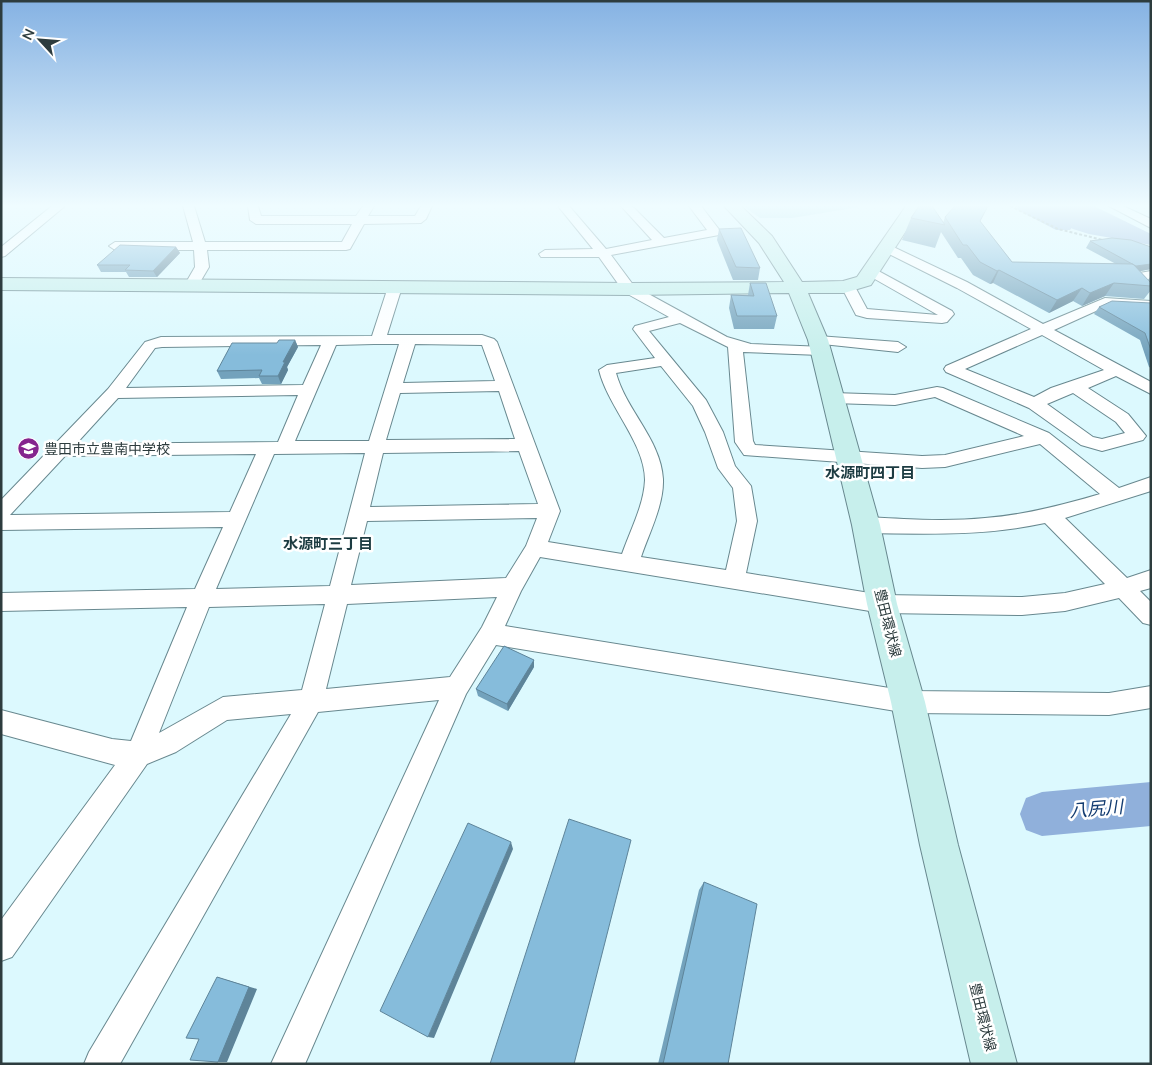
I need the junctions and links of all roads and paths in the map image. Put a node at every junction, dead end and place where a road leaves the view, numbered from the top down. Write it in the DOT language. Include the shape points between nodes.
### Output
graph roads {
  1 [pos="201,256"];
  2 [pos="605,256"];
  3 [pos="776,256"];
  4 [pos="882,256"];
  5 [pos="903,256"];
  6 [pos="871,271"];
  7 [pos="1151,275"];
  8 [pos="1,284"];
  9 [pos="191,286"];
  10 [pos="848,286"];
  11 [pos="396,287"];
  12 [pos="796,287"];
  13 [pos="628,289"];
  14 [pos="1151,298"];
  15 [pos="1151,305"];
  16 [pos="681,318"];
  17 [pos="1045,330"];
  18 [pos="330,341"];
  19 [pos="378,341"];
  20 [pos="408,341"];
  21 [pos="735,344"];
  22 [pos="819,345"];
  23 [pos="898,347"];
  24 [pos="664,361"];
  25 [pos="1118,363"];
  26 [pos="1151,373"];
  27 [pos="506,386"];
  28 [pos="1076,387"];
  29 [pos="394,388"];
  30 [pos="1151,389"];
  31 [pos="308,390"];
  32 [pos="114,392"];
  33 [pos="833,398"];
  34 [pos="1036,404"];
  35 [pos="1043,437"];
  36 [pos="527,445"];
  37 [pos="376,446"];
  38 [pos="276,448"];
  39 [pos="61,450"];
  40 [pos="850,459"];
  41 [pos="1151,484"];
  42 [pos="1116,496"];
  43 [pos="550,511"];
  44 [pos="1,512"];
  45 [pos="360,514"];
  46 [pos="1048,514"];
  47 [pos="236,518"];
  48 [pos="1,523"];
  49 [pos="866,525"];
  50 [pos="535,548"];
  51 [pos="629,563"];
  52 [pos="1151,579"];
  53 [pos="734,580"];
  54 [pos="512,587"];
  55 [pos="1124,588"];
  56 [pos="339,596"];
  57 [pos="201,599"];
  58 [pos="1,602"];
  59 [pos="882,604"];
  60 [pos="1151,616"];
  61 [pos="490,634"];
  62 [pos="457,687"];
  63 [pos="1151,697"];
  64 [pos="312,702"];
  65 [pos="908,702"];
  66 [pos="1,722"];
  67 [pos="138,755"];
  68 [pos="1,946"];
  69 [pos="101,1064"];
  70 [pos="288,1064"];
  71 [pos="994,1064"];
  1 -- 9 [label="street" via="202,266"];
  2 -- 13 [label="street"];
  3 -- 12 [label="street, 豊田環状線"];
  4 -- 6 [label="street"];
  5 -- 17 [label="street"];
  6 -- 10 [label="street" via="864,281"];
  6 -- 10 [label="street" via="946,314 942,319 935,319 861,312"];
  7 -- 14 [label="street" via="1133,278"];
  8 -- 9 [label="street"];
  9 -- 11 [label="street"];
  10 -- 12 [label="street"];
  11 -- 13 [label="street"];
  11 -- 19 [label="street"];
  12 -- 13 [label="street"];
  12 -- 22 [label="street, 豊田環状線"];
  13 -- 16 [label="street"];
  15 -- 17 [label="street" via="1105,302"];
  16 -- 21 [label="street"];
  16 -- 24 [label="street" via="640,329"];
  17 -- 25 [label="street"];
  17 -- 34 [label="street" via="952,369"];
  18 -- 19 [label="street"];
  18 -- 31 [label="street"];
  18 -- 32 [label="street" via="161,342 150,345"];
  19 -- 20 [label="street"];
  20 -- 27 [label="street" via="482,339 490,342"];
  20 -- 29 [label="street"];
  21 -- 22 [label="street" via="774,351"];
  21 -- 40 [label="street" via="744,442 750,451"];
  22 -- 23 [label="street"];
  22 -- 33 [label="street, 豊田環状線"];
  24 -- 51 [label="street" via="607,370 618,400 651,461 654,480"];
  24 -- 53 [label="street" via="700,404 726,468 742,486 747,521"];
  25 -- 26 [label="street"];
  25 -- 28 [label="street"];
  25 -- 30 [label="street"];
  27 -- 29 [label="street"];
  27 -- 36 [label="street"];
  28 -- 34 [label="street" via="1057,392"];
  28 -- 34 [label="street" via="1122,418 1137,436 1102,445 1087,441"];
  29 -- 37 [label="street"];
  31 -- 32 [label="street"];
  31 -- 38 [label="street"];
  32 -- 39 [label="street"];
  33 -- 35 [label="street" via="895,400 937,392"];
  33 -- 40 [label="street, 豊田環状線"];
  35 -- 40 [label="street" via="945,461"];
  35 -- 42 [label="street"];
  36 -- 37 [label="street"];
  36 -- 43 [label="street"];
  37 -- 38 [label="street"];
  37 -- 45 [label="street"];
  38 -- 39 [label="street"];
  38 -- 47 [label="street"];
  39 -- 44 [label="street"];
  40 -- 49 [label="street, 豊田環状線"];
  41 -- 42 [label="street"];
  42 -- 46 [label="street"];
  43 -- 45 [label="street"];
  43 -- 50 [label="street"];
  45 -- 56 [label="street"];
  46 -- 49 [label="street" via="986,526"];
  46 -- 55 [label="street"];
  47 -- 48 [label="street"];
  47 -- 57 [label="street"];
  49 -- 59 [label="street, 豊田環状線"];
  50 -- 51 [label="street"];
  50 -- 54 [label="street"];
  51 -- 53 [label="street"];
  52 -- 55 [label="street"];
  53 -- 59 [label="street"];
  54 -- 56 [label="street"];
  54 -- 61 [label="street"];
  55 -- 59 [label="street" via="1065,602 1022,606"];
  55 -- 60 [label="street"];
  56 -- 57 [label="street"];
  56 -- 64 [label="street"];
  57 -- 58 [label="street"];
  57 -- 67 [label="street"];
  59 -- 65 [label="street, 豊田環状線"];
  61 -- 62 [label="street"];
  61 -- 65 [label="street"];
  62 -- 64 [label="street"];
  62 -- 70 [label="street"];
  63 -- 65 [label="street" via="1109,704"];
  64 -- 67 [label="street" via="223,709 167,743"];
  64 -- 69 [label="street"];
  65 -- 71 [label="street, 豊田環状線" via="939,845"];
  66 -- 67 [label="street" via="112,752"];
  67 -- 68 [label="street"];
}
